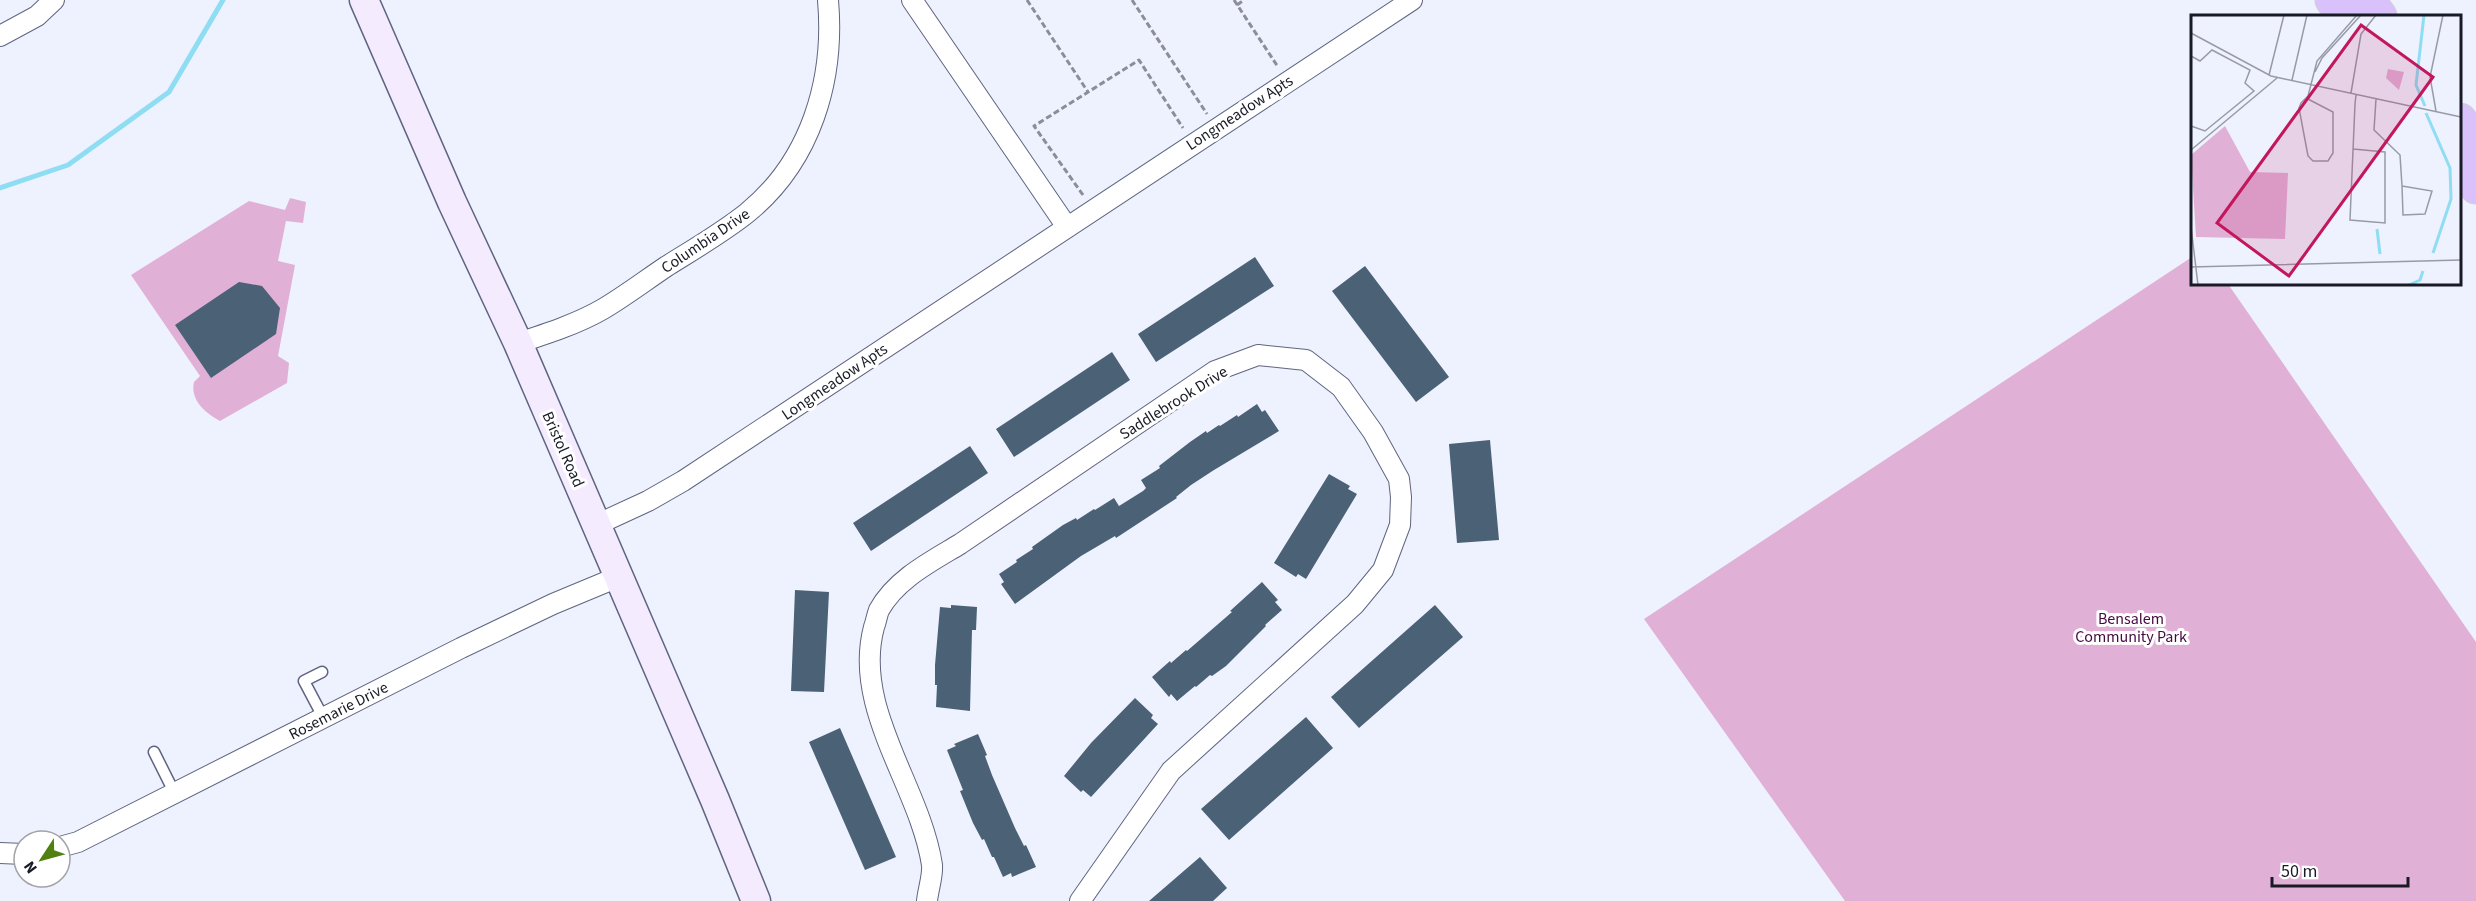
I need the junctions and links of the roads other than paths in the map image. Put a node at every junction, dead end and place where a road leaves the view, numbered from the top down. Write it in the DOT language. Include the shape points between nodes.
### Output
graph roads {
  1 [pos="54,0"];
  2 [pos="364,0"];
  3 [pos="828,0"];
  4 [pos="912,0"];
  5 [pos="1412,0"];
  6 [pos="2332,0"];
  7 [pos="2368,0"];
  8 [pos="2344,15"];
  9 [pos="2379,15"];
  10 [pos="0,36"];
  11 [pos="2461,121"];
  12 [pos="2476,141"];
  13 [pos="2461,167"];
  14 [pos="2476,187"];
  15 [pos="1067,227"];
  16 [pos="518,343"];
  17 [pos="596,525"];
  18 [pos="618,577"];
  19 [pos="322,672"];
  20 [pos="323,717"];
  21 [pos="154,752"];
  22 [pos="174,792"];
  23 [pos="72,844"];
  24 [pos="756,901"];
  25 [pos="927,901"];
  26 [pos="1080,901"];
  1 -- 10 [label="street" via="37,16"];
  2 -- 16 [label="main road, Bristol Road"];
  3 -- 16 [label="street, Columbia Drive" via="828,59 813,125 799,152 766,195 725,230 601,310"];
  4 -- 15 [label="street"];
  5 -- 15 [label="street, Longmeadow Apts"];
  6 -- 8 [label="highway"];
  7 -- 9 [label="highway"];
  11 -- 12 [label="highway"];
  13 -- 14 [label="highway"];
  15 -- 17 [label="street, Longmeadow Apts" via="683,481"];
  16 -- 17 [label="main road, Bristol Road"];
  17 -- 18 [label="main road, Bristol Road"];
  18 -- 20 [label="street, Rosemarie Drive"];
  18 -- 24 [label="main road, Bristol Road"];
  19 -- 20 [label="lane" via="304,681"];
  20 -- 22 [label="street, Rosemarie Drive"];
  21 -- 22 [label="lane"];
  22 -- 23 [label="street, Rosemarie Drive"];
  25 -- 26 [label="street, Saddlebrook Drive" via="932,868 925,833 875,703 869,648 879,610 921,567 1215,371 1258,355 1306,360 1341,387 1399,478 1400,525 1389,560 1355,604 1171,771"];
}
